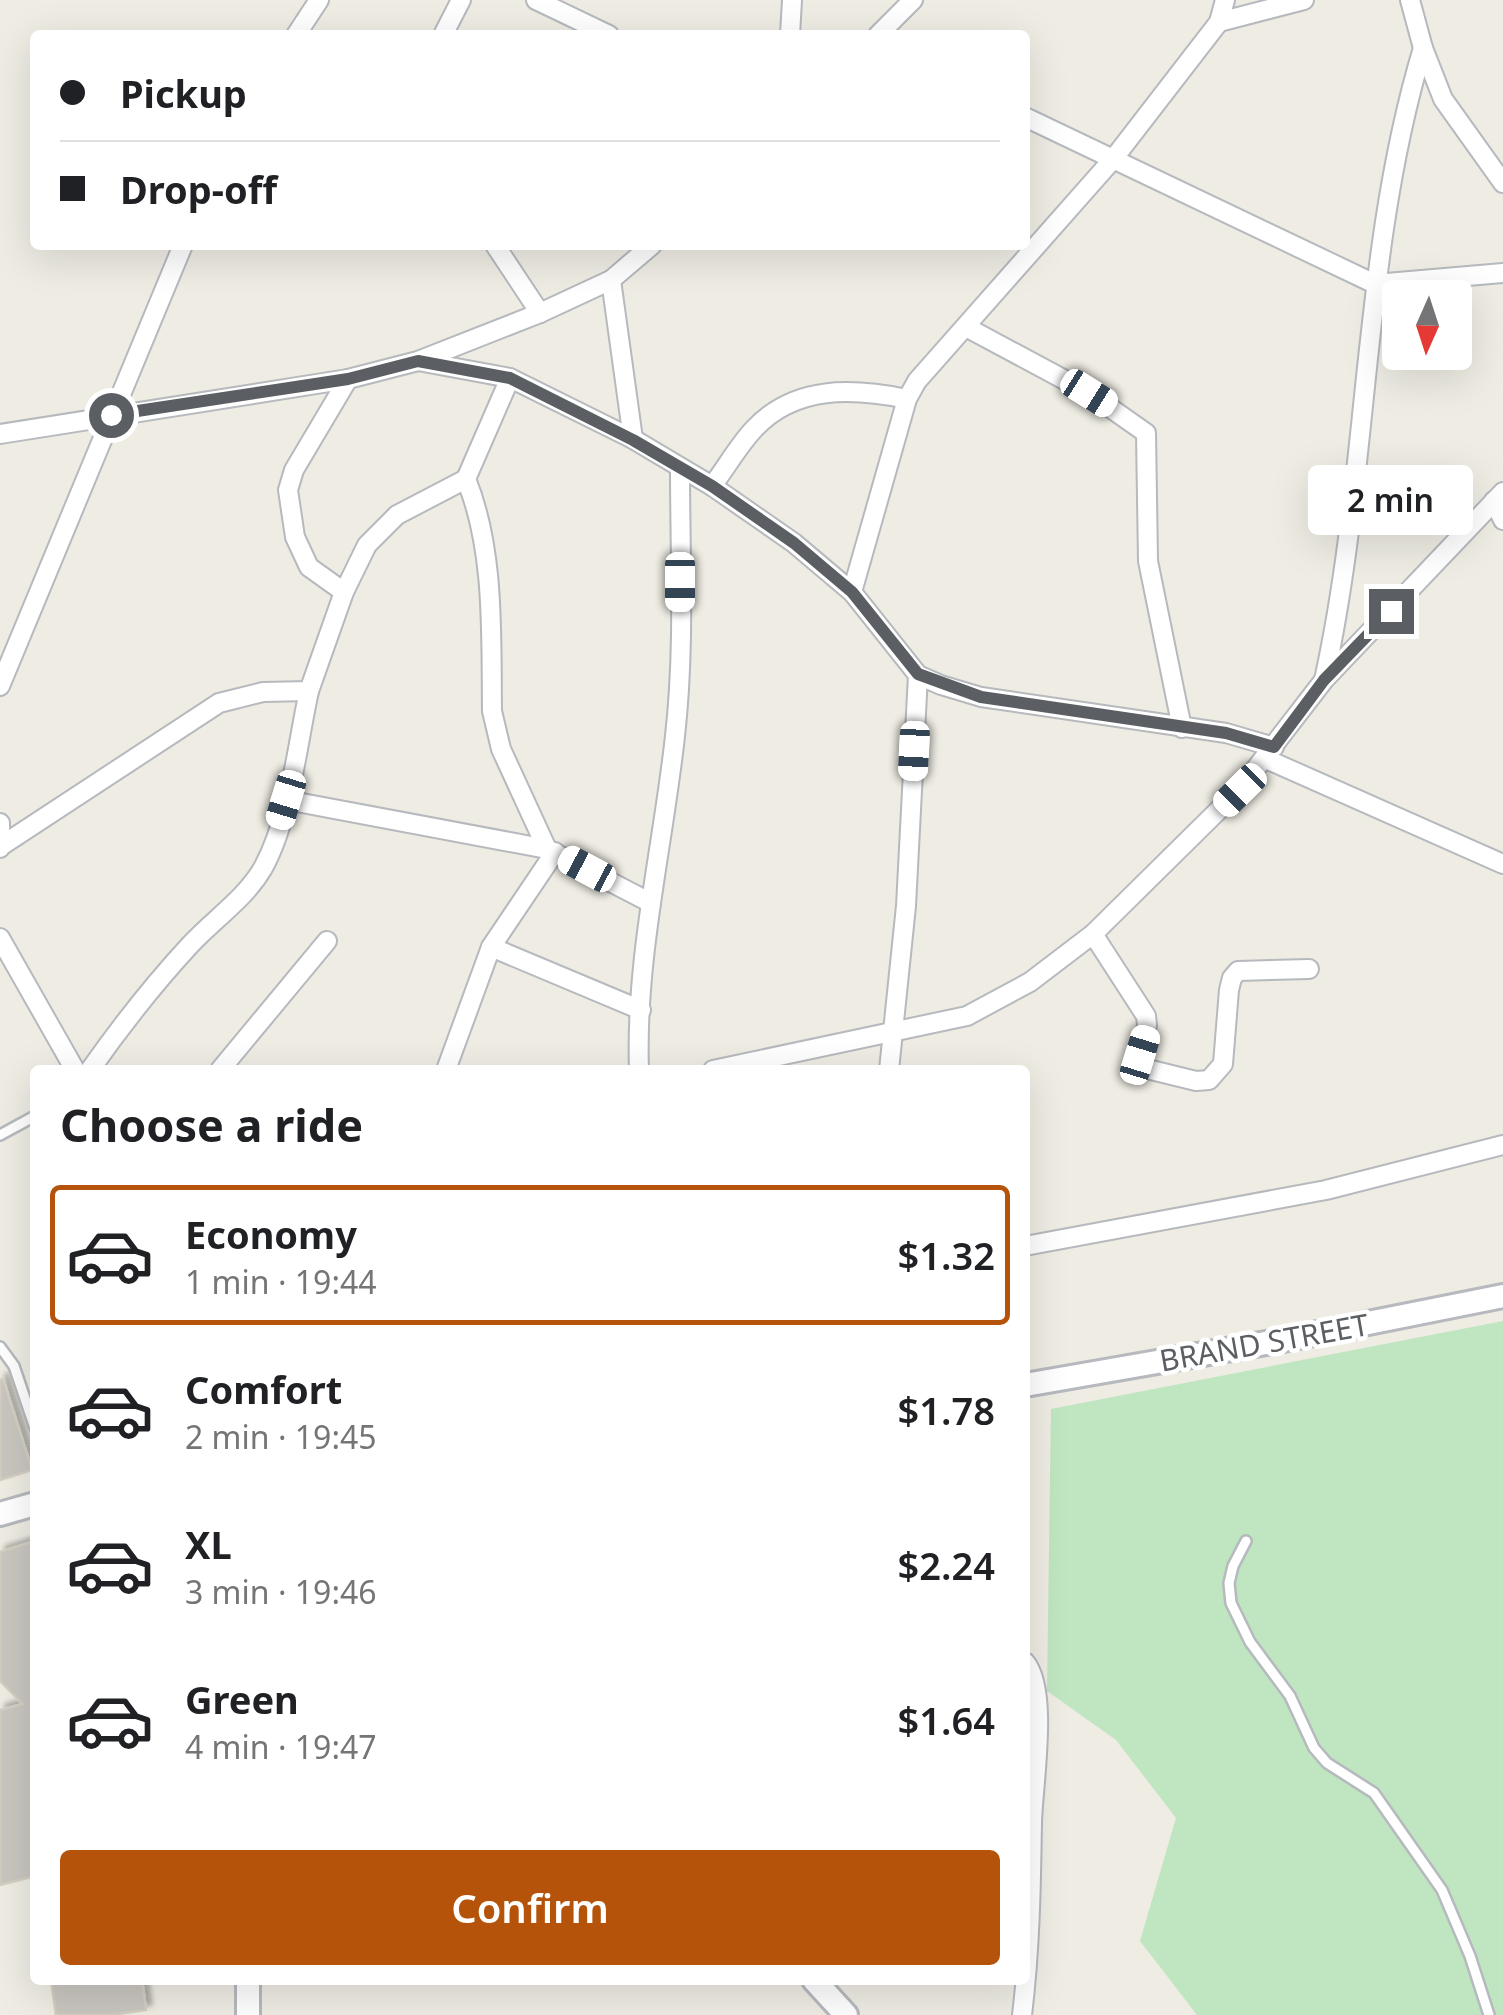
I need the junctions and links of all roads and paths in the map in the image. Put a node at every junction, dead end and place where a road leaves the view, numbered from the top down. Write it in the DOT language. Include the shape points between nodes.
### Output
graph roads {
  1 [pos="318,0"];
  2 [pos="462,0"];
  3 [pos="536,0"];
  4 [pos="792,0"];
  5 [pos="913,0"];
  6 [pos="1225,0"];
  7 [pos="1304,0"];
  8 [pos="1410,0"];
  9 [pos="1219,22"];
  10 [pos="299,30"];
  11 [pos="447,30"];
  12 [pos="599,30"];
  13 [pos="790,30"];
  14 [pos="883,30"];
  15 [pos="1423,48"];
  16 [pos="1030,119"];
  17 [pos="1114,158"];
  18 [pos="1503,183"];
  19 [pos="181,250"];
  20 [pos="498,250"];
  21 [pos="646,250"];
  22 [pos="1503,272"];
  23 [pos="611,280"];
  24 [pos="1375,284"];
  25 [pos="540,314"];
  26 [pos="966,327"];
  27 [pos="418,361"];
  28 [pos="510,378"];
  29 [pos="348,379"];
  30 [pos="907,398"];
  31 [pos="111,415"];
  32 [pos="0,434"];
  33 [pos="633,440"];
  34 [pos="680,469"];
  35 [pos="466,479"];
  36 [pos="712,486"];
  37 [pos="1499,496"];
  38 [pos="1503,520"];
  39 [pos="344,592"];
  40 [pos="852,592"];
  41 [pos="918,674"];
  42 [pos="1324,680"];
  43 [pos="0,686"];
  44 [pos="308,691"];
  45 [pos="1182,728"];
  46 [pos="1270,753"];
  47 [pos="286,800"];
  48 [pos="0,823"];
  49 [pos="1,847"];
  50 [pos="551,850"];
  51 [pos="1503,864"];
  52 [pos="651,903"];
  53 [pos="1093,934"];
  54 [pos="0,938"];
  55 [pos="327,940"];
  56 [pos="490,947"];
  57 [pos="1309,970"];
  58 [pos="641,1010"];
  59 [pos="894,1033"];
  60 [pos="72,1065"];
  61 [pos="94,1065"];
  62 [pos="224,1065"];
  63 [pos="448,1065"];
  64 [pos="640,1065"];
  65 [pos="737,1065"];
  66 [pos="890,1065"];
  67 [pos="30,1119"];
  68 [pos="0,1135"];
  69 [pos="1503,1145"];
  70 [pos="1030,1245"];
  71 [pos="1503,1296"];
  72 [pos="0,1346"];
  73 [pos="1030,1383"];
  74 [pos="30,1413"];
  75 [pos="30,1505"];
  76 [pos="0,1514"];
  77 [pos="1246,1541"];
  78 [pos="1030,1672"];
  79 [pos="1030,1931"];
  80 [pos="248,1985"];
  81 [pos="823,1985"];
  82 [pos="1025,1985"];
  83 [pos="248,2015"];
  84 [pos="846,2015"];
  85 [pos="1022,2015"];
  86 [pos="1489,2015"];
  1 -- 10 [label="street"];
  2 -- 11 [label="street"];
  3 -- 12 [label="street"];
  4 -- 13 [label="street"];
  5 -- 14 [label="street"];
  6 -- 9 [label="street"];
  7 -- 9 [label="street"];
  8 -- 15 [label="street"];
  9 -- 17 [label="street"];
  15 -- 18 [label="street" via="1455,120"];
  15 -- 24 [label="street"];
  16 -- 17 [label="street"];
  17 -- 24 [label="street"];
  17 -- 26 [label="street"];
  19 -- 31 [label="street"];
  20 -- 25 [label="street"];
  21 -- 23 [label="street"];
  22 -- 24 [label="street"];
  23 -- 25 [label="street"];
  23 -- 33 [label="street"];
  24 -- 42 [label="street" via="1351,534"];
  25 -- 27 [label="street"];
  26 -- 30 [label="street"];
  26 -- 45 [label="street" via="1089,393 1146,433 1148,561"];
  27 -- 28 [label="street"];
  27 -- 29 [label="street"];
  28 -- 33 [label="street"];
  28 -- 35 [label="street"];
  29 -- 31 [label="street"];
  29 -- 39 [label="street" via="288,490 291,523 308,567"];
  30 -- 36 [label="street" via="838,390 801,400 754,430"];
  30 -- 40 [label="street"];
  31 -- 32 [label="street"];
  31 -- 43 [label="street"];
  33 -- 34 [label="street"];
  34 -- 36 [label="street"];
  34 -- 52 [label="street" via="679,694"];
  35 -- 39 [label="street" via="385,524 366,545"];
  35 -- 50 [label="street" via="485,549 496,733"];
  36 -- 40 [label="street"];
  37 -- 38 [label="street"];
  37 -- 42 [label="street"];
  39 -- 44 [label="street"];
  40 -- 41 [label="street"];
  41 -- 45 [label="street" via="981,697"];
  41 -- 59 [label="street"];
  42 -- 46 [label="street"];
  44 -- 47 [label="street"];
  44 -- 49 [label="street" via="219,703"];
  45 -- 46 [label="street" via="1226,733"];
  46 -- 51 [label="street"];
  46 -- 53 [label="street"];
  47 -- 50 [label="street"];
  47 -- 61 [label="street" via="252,884 158,982"];
  48 -- 49 [label="street"];
  50 -- 52 [label="street"];
  50 -- 56 [label="street"];
  52 -- 58 [label="street"];
  53 -- 57 [label="street" via="1146,1016 1143,1068 1196,1081 1209,1080 1223,1064 1229,990 1238,971"];
  53 -- 59 [label="street" via="998,1002"];
  54 -- 60 [label="street"];
  55 -- 62 [label="street"];
  56 -- 58 [label="street"];
  56 -- 63 [label="street"];
  58 -- 64 [label="street"];
  59 -- 65 [label="street"];
  59 -- 66 [label="street"];
  67 -- 68 [label="lane"];
  69 -- 70 [label="street" via="1326,1190"];
  71 -- 73 [label="street, BRAND STREET"];
  72 -- 74 [label="lane"];
  75 -- 76 [label="street"];
  77 -- 86 [label="lane" via="1229,1583 1250,1642 1290,1696 1314,1748 1374,1793 1442,1890"];
  78 -- 79 [label="street" via="1037,1718"];
  80 -- 83 [label="street"];
  81 -- 84 [label="street"];
  82 -- 85 [label="street"];
}
